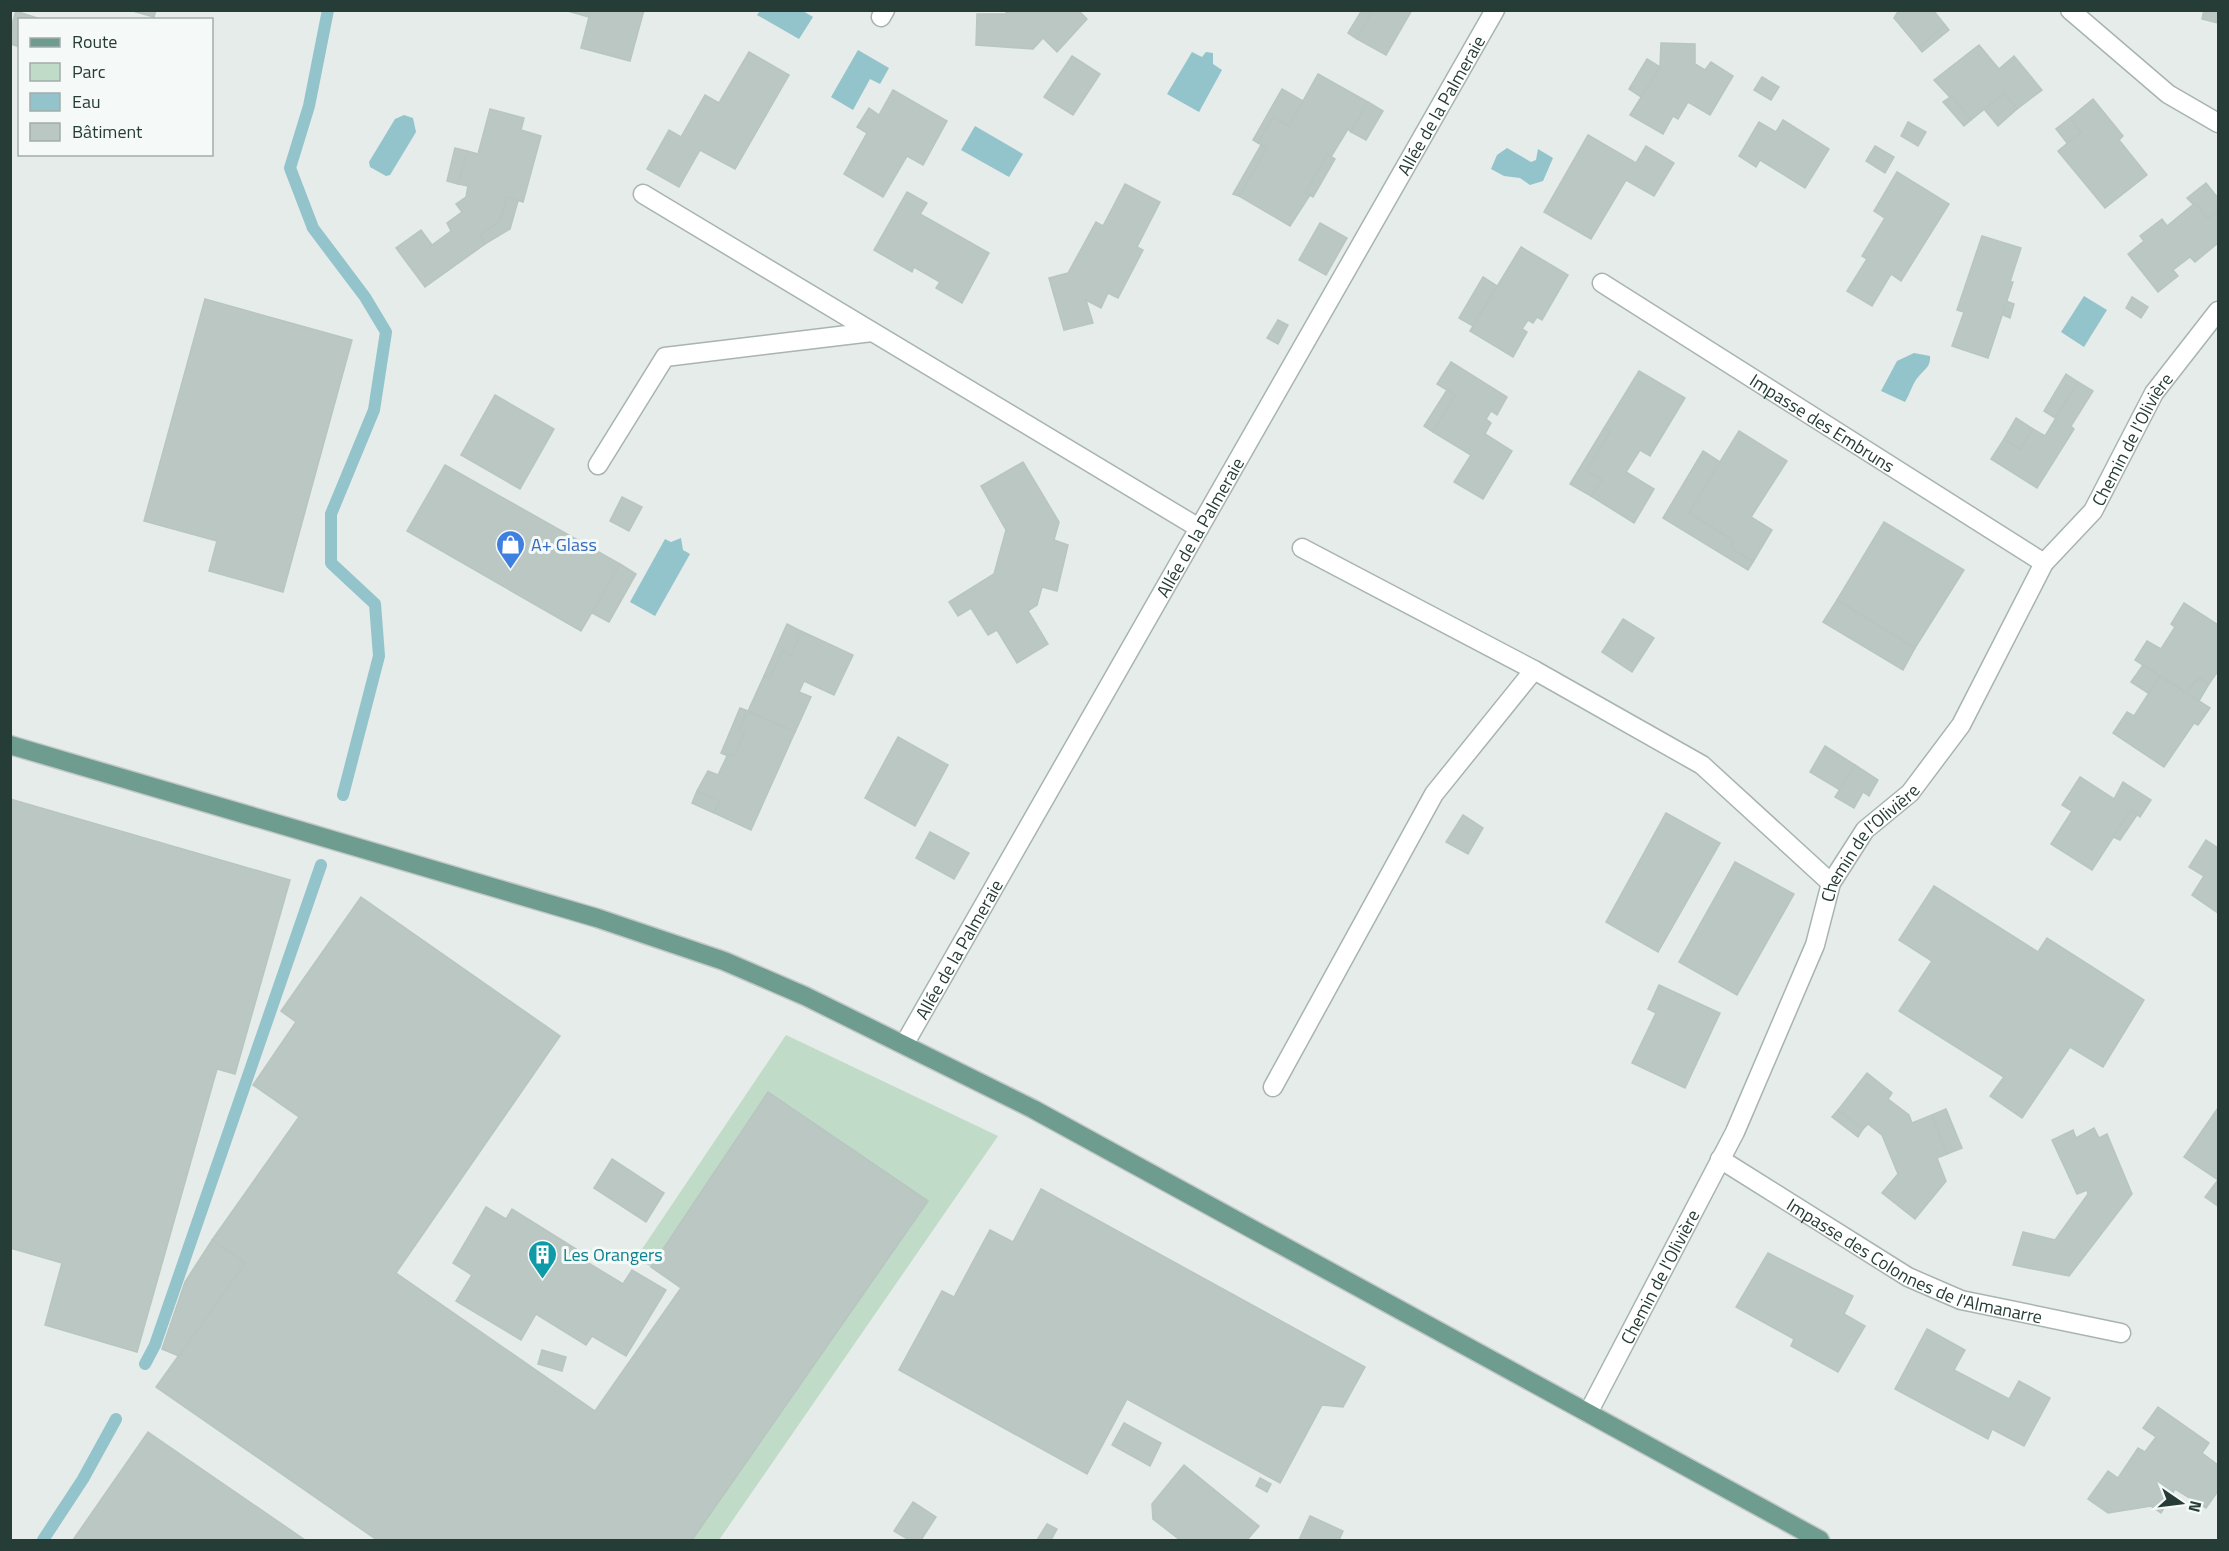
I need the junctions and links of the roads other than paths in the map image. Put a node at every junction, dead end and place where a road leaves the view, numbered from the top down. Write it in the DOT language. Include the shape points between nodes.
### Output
graph roads {
  1 [pos="1495,10"];
  2 [pos="2070,10"];
  3 [pos="2218,123"];
  4 [pos="643,194"];
  5 [pos="1602,283"];
  6 [pos="2218,311"];
  7 [pos="872,332"];
  8 [pos="598,465"];
  9 [pos="1199,528"];
  10 [pos="1302,548"];
  11 [pos="2044,563"];
  12 [pos="1534,669"];
  13 [pos="10,745"];
  14 [pos="1832,883"];
  15 [pos="905,1043"];
  16 [pos="1273,1087"];
  17 [pos="1720,1159"];
  18 [pos="2121,1333"];
  19 [pos="1588,1413"];
  20 [pos="1820,1540"];
  1 -- 9 [label="street, Allée de la Palmeraie"];
  2 -- 3 [label="street" via="2168,94"];
  4 -- 7 [label="street"];
  5 -- 11 [label="street, Impasse des Embruns"];
  6 -- 11 [label="street, Chemin de l'Olivière" via="2154,393 2093,511"];
  7 -- 8 [label="street" via="665,357"];
  7 -- 9 [label="street"];
  9 -- 15 [label="street, Allée de la Palmeraie"];
  10 -- 12 [label="street"];
  11 -- 14 [label="street, Chemin de l'Olivière" via="1961,725 1910,793 1865,830"];
  12 -- 14 [label="street" via="1702,765"];
  12 -- 16 [label="street" via="1434,794"];
  13 -- 15 [label="main road" via="618,925 724,961"];
  14 -- 17 [label="street, Chemin de l'Olivière" via="1815,945"];
  15 -- 19 [label="main road"];
  17 -- 18 [label="street, Impasse des Colonnes de l'Almanarre" via="1937,1292"];
  17 -- 19 [label="street, Chemin de l'Olivière"];
  19 -- 20 [label="main road"];
}
